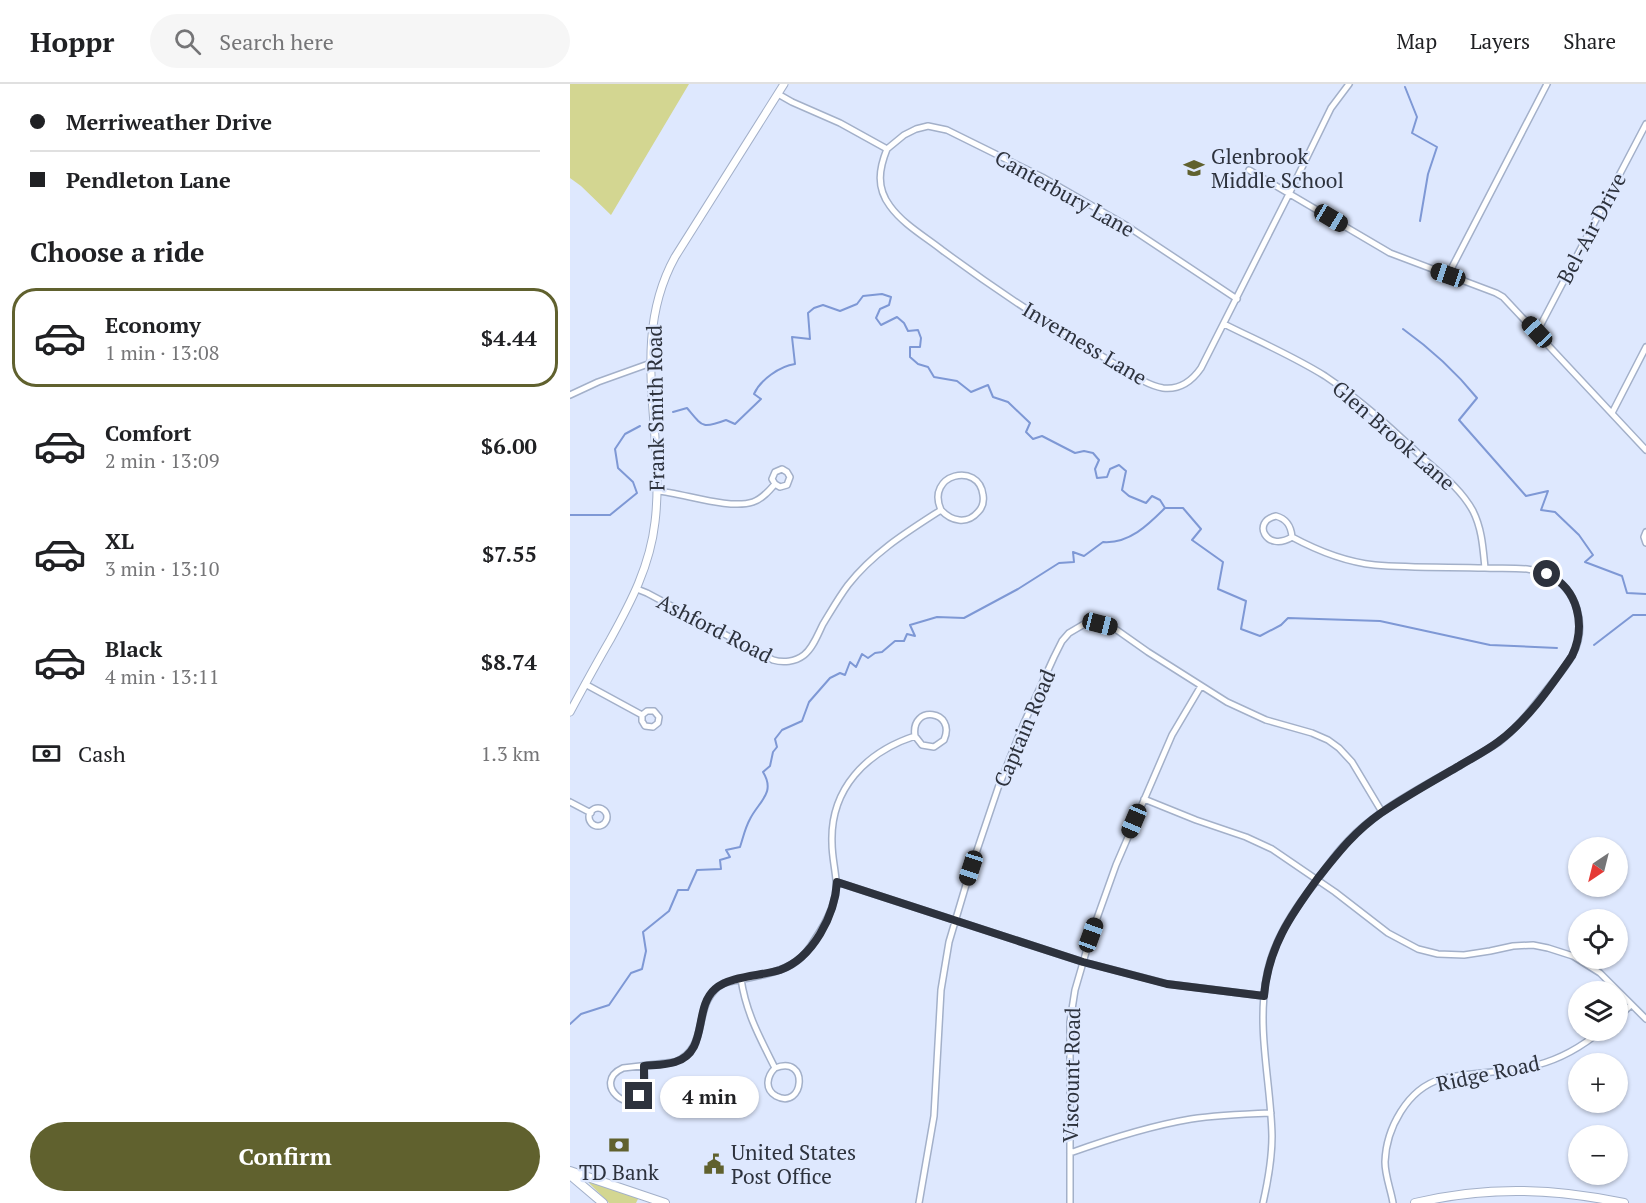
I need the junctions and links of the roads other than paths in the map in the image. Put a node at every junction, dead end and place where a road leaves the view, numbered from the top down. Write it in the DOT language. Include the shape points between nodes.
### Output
graph roads {
  1 [pos="784,84"];
  2 [pos="1349,84"];
  3 [pos="1547,84"];
  4 [pos="778,94"];
  5 [pos="1646,124"];
  6 [pos="887,149"];
  7 [pos="1249,170"];
  8 [pos="1289,194"];
  9 [pos="1448,275"];
  10 [pos="1237,299"];
  11 [pos="1224,324"];
  12 [pos="1537,332"];
  13 [pos="1646,347"];
  14 [pos="651,363"];
  15 [pos="570,394"];
  16 [pos="1612,413"];
  17 [pos="1646,450"];
  18 [pos="775,484"];
  19 [pos="657,490"];
  20 [pos="941,510"];
  21 [pos="1646,532"];
  22 [pos="1292,537"];
  23 [pos="1646,543"];
  24 [pos="1485,568"];
  25 [pos="637,589"];
  26 [pos="585,684"];
  27 [pos="1201,686"];
  28 [pos="570,712"];
  29 [pos="642,715"];
  30 [pos="915,736"];
  31 [pos="1144,799"];
  32 [pos="570,802"];
  33 [pos="1382,812"];
  34 [pos="591,813"];
  35 [pos="1317,880"];
  36 [pos="837,882"];
  37 [pos="955,920"];
  38 [pos="1083,962"];
  39 [pos="741,979"];
  40 [pos="1264,996"];
  41 [pos="1631,1005"];
  42 [pos="1628,1008"];
  43 [pos="1646,1020"];
  44 [pos="1585,1041"];
  45 [pos="644,1066"];
  46 [pos="775,1068"];
  47 [pos="1270,1113"];
  48 [pos="1070,1154"];
  49 [pos="570,1173"];
  50 [pos="1597,1200"];
  51 [pos="647,1201"];
  52 [pos="603,1203"];
  53 [pos="665,1203"];
  54 [pos="919,1203"];
  55 [pos="1070,1203"];
  56 [pos="1263,1203"];
  57 [pos="1393,1203"];
  58 [pos="1415,1203"];
  59 [pos="1624,1203"];
  1 -- 4 [label="street, Frank Smith Road"];
  2 -- 8 [label="street, Inverness Lane" via="1331,108"];
  3 -- 9 [label="street"];
  4 -- 6 [label="street"];
  4 -- 14 [label="street, Frank Smith Road" via="670,267 654,314"];
  5 -- 12 [label="street, Bel-Air Drive"];
  6 -- 10 [label="street, Canterbury Lane" via="916,129 928,126 947,130 1042,177 1127,226"];
  6 -- 11 [label="street, Inverness Lane" via="880,168 881,186 890,206 902,219 1031,312 1144,381 1169,388 1192,381"];
  7 -- 8 [label="street"];
  8 -- 9 [label="street" via="1384,250"];
  8 -- 10 [label="street, Inverness Lane"];
  9 -- 12 [label="street" via="1500,294"];
  10 -- 11 [label="street, Inverness Lane"];
  11 -- 24 [label="street, Glen Brook Lane" via="1332,381 1380,418 1451,483 1477,519"];
  12 -- 16 [label="street"];
  13 -- 16 [label="street"];
  14 -- 15 [label="street"];
  14 -- 19 [label="street, Frank Smith Road"];
  16 -- 17 [label="street"];
  18 -- 19 [label="street" via="759,499 737,504"];
  19 -- 25 [label="street, Frank Smith Road" via="652,541"];
  20 -- 20 [label="street" via="955,520 972,518 983,504 981,487 967,476 950,478 939,492"];
  20 -- 25 [label="street, Ashford Road" via="902,534 868,563 840,597 807,652 792,661 773,660"];
  21 -- 23 [label="street"];
  22 -- 22 [label="street" via="1277,542 1268,539 1263,532 1264,524 1271,517 1280,518 1289,525"];
  22 -- 24 [label="street" via="1326,553 1365,564"];
  24 -- 33 [label="street" via="1532,570 1559,582 1578,611 1579,634 1574,651 1535,705 1498,742"];
  25 -- 26 [label="street, Frank Smith Road"];
  26 -- 28 [label="street, Frank Smith Road"];
  26 -- 29 [label="street"];
  27 -- 31 [label="street, Viscount Road" via="1172,735"];
  27 -- 33 [label="street, Captain Road" via="1266,720 1328,740 1352,762"];
  27 -- 37 [label="street, Captain Road" via="1114,628 1086,624 1069,633 1054,657 1002,777"];
  30 -- 30 [label="street" via="922,745 934,747 946,736 945,724 935,715 926,714 916,723"];
  30 -- 36 [label="street" via="888,746 869,759 846,788 832,828"];
  31 -- 35 [label="street" via="1264,845"];
  31 -- 38 [label="street, Viscount Road" via="1116,865"];
  32 -- 34 [label="street"];
  33 -- 35 [label="street" via="1354,834"];
  35 -- 40 [label="street" via="1278,940"];
  35 -- 41 [label="street" via="1388,933 1418,949 1464,955 1513,946 1548,948 1595,969"];
  36 -- 37 [label="street"];
  36 -- 39 [label="street" via="821,931 804,955 779,970"];
  37 -- 38 [label="street"];
  37 -- 54 [label="street, Captain Road" via="944,967 934,1116"];
  38 -- 40 [label="street" via="1167,984"];
  38 -- 48 [label="street, Viscount Road" via="1070,1022"];
  39 -- 45 [label="street" via="724,983 713,991 705,1003 698,1039 685,1057"];
  39 -- 46 [label="street" via="749,1015"];
  40 -- 47 [label="street"];
  41 -- 42 [label="street"];
  41 -- 43 [label="street"];
  44 -- 57 [label="street, Ridge Road" via="1538,1065 1443,1079 1429,1084 1412,1098 1393,1126 1386,1154"];
  45 -- 45 [label="street" via="644,1089 639,1096 627,1101 616,1096 611,1084 616,1072"];
  46 -- 46 [label="street" via="768,1079 771,1092 784,1098 794,1095 800,1085 796,1071 786,1066"];
  47 -- 48 [label="street" via="1166,1124"];
  47 -- 56 [label="street" via="1272,1149"];
  48 -- 55 [label="street, Viscount Road"];
  49 -- 51 [label="main road"];
  49 -- 52 [label="main road"];
  50 -- 58 [label="main road" via="1546,1191 1500,1190"];
  50 -- 59 [label="main road"];
  51 -- 53 [label="main road"];
}
